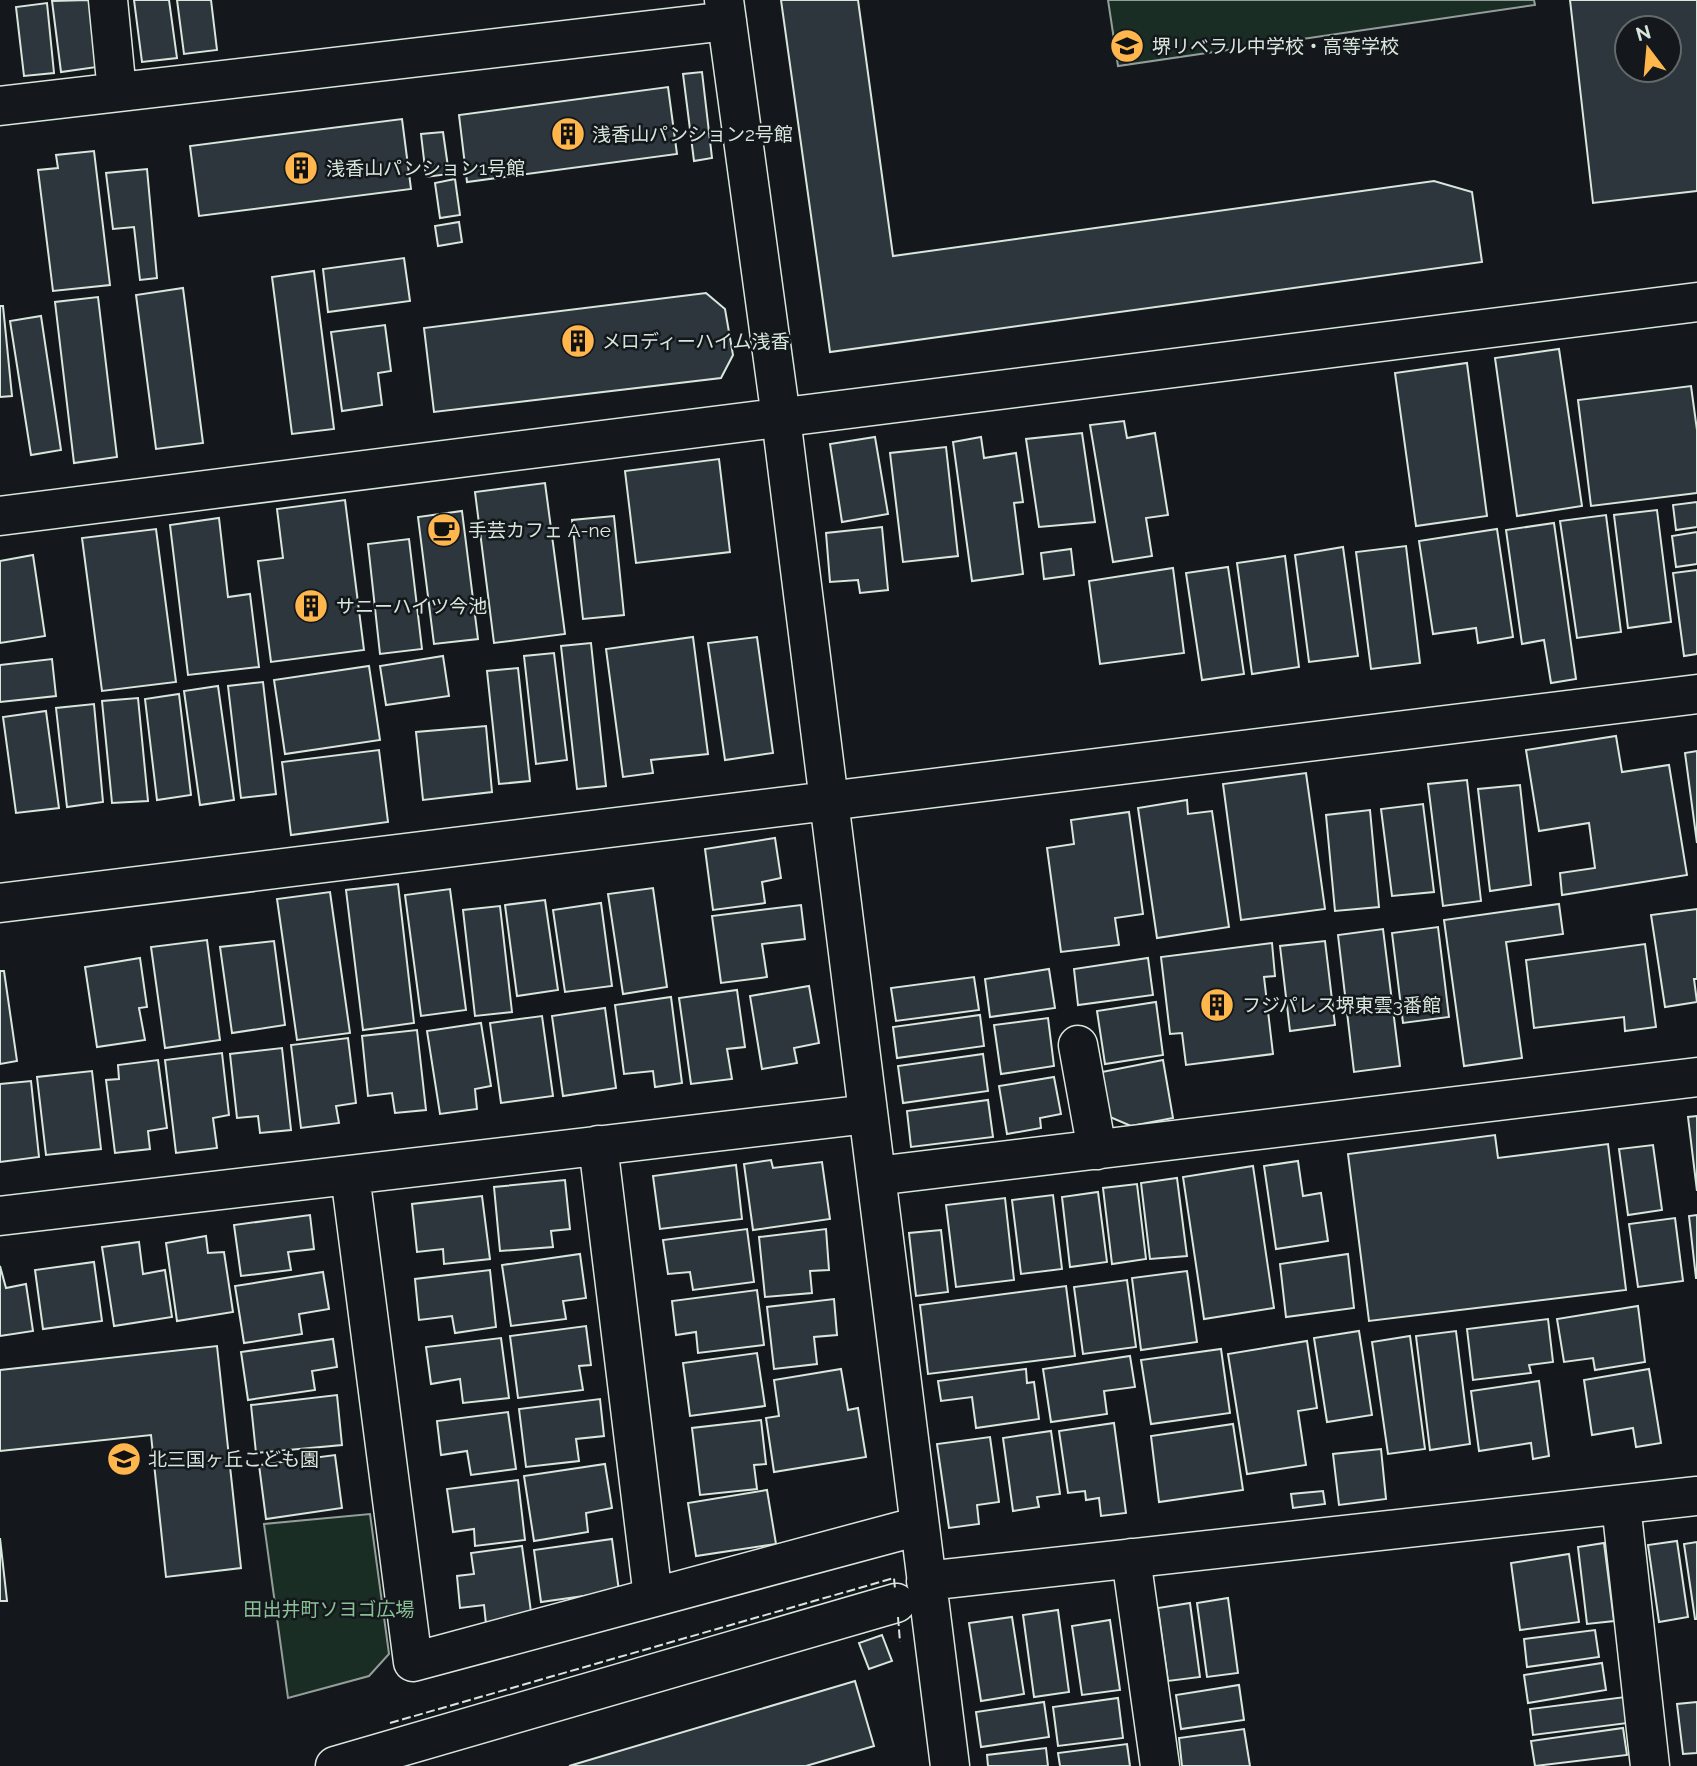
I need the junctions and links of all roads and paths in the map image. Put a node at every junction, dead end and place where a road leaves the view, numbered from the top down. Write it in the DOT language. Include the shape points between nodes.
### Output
graph roads {
  1 [pos="108,0"];
  2 [pos="725,11"];
  3 [pos="117,92"];
  4 [pos="0,106"];
  5 [pos="1697,302"];
  6 [pos="781,418"];
  7 [pos="0,516"];
  8 [pos="1697,694"];
  9 [pos="829,800"];
  10 [pos="0,902"];
  11 [pos="1079,1045"];
  12 [pos="1697,1077"];
  13 [pos="868,1114"];
  14 [pos="598,1145"];
  15 [pos="1097,1150"];
  16 [pos="350,1175"];
  17 [pos="876,1176"];
  18 [pos="0,1216"];
  19 [pos="1697,1496"];
  20 [pos="1621,1505"];
  21 [pos="919,1526"];
  22 [pos="1131,1559"];
  23 [pos="926,1581"];
  24 [pos="653,1597"];
  25 [pos="896,1603"];
  26 [pos="346,1764"];
  27 [pos="950,1766"];
  28 [pos="1160,1766"];
  29 [pos="1650,1766"];
  1 -- 3 [label="street"];
  2 -- 3 [label="street"];
  2 -- 6 [label="street"];
  3 -- 4 [label="street"];
  5 -- 6 [label="street"];
  6 -- 7 [label="street"];
  6 -- 9 [label="street"];
  8 -- 9 [label="street"];
  9 -- 10 [label="street"];
  9 -- 13 [label="street"];
  11 -- 15 [label="street"];
  12 -- 15 [label="street"];
  13 -- 14 [label="street"];
  13 -- 17 [label="street"];
  14 -- 16 [label="street"];
  14 -- 24 [label="street"];
  15 -- 17 [label="street"];
  16 -- 18 [label="street"];
  16 -- 24 [label="street" via="413,1662"];
  17 -- 21 [label="street"];
  19 -- 20 [label="street"];
  20 -- 22 [label="street"];
  20 -- 29 [label="street"];
  21 -- 23 [label="street"];
  21 -- 24 [label="street"];
  22 -- 23 [label="street"];
  22 -- 28 [label="street"];
  23 -- 27 [label="street"];
  25 -- 26 [label="street"];
}
